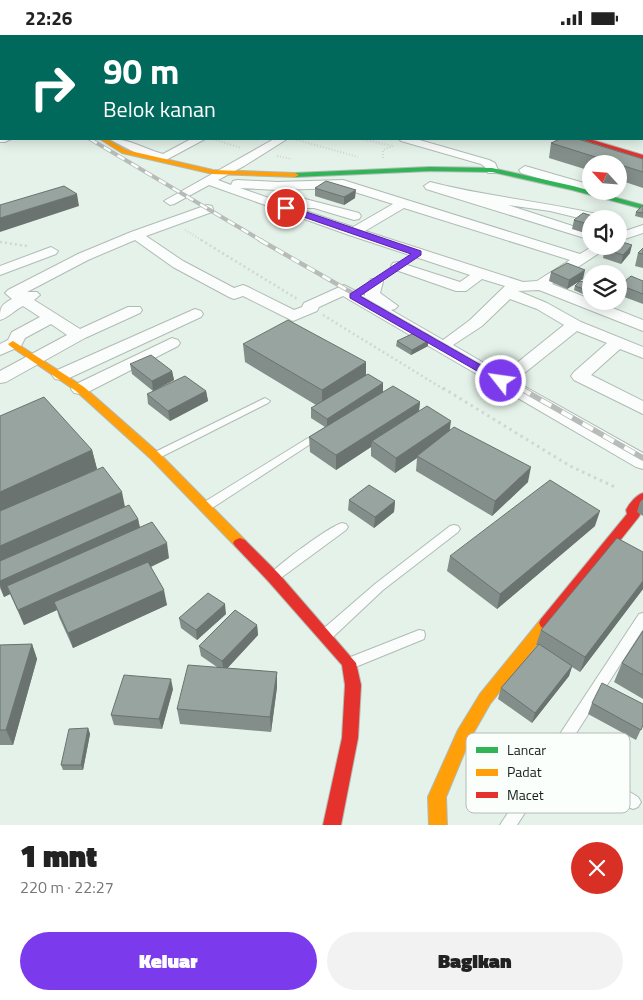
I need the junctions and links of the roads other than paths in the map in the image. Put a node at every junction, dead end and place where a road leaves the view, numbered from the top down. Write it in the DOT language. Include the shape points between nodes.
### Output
graph roads {
  1 [pos="105,140"];
  2 [pos="117,140"];
  3 [pos="197,140"];
  4 [pos="279,140"];
  5 [pos="408,140"];
  6 [pos="587,140"];
  7 [pos="643,157"];
  8 [pos="492,170"];
  9 [pos="525,170"];
  10 [pos="221,173"];
  11 [pos="209,181"];
  12 [pos="430,186"];
  13 [pos="582,186"];
  14 [pos="464,195"];
  15 [pos="626,200"];
  16 [pos="170,201"];
  17 [pos="403,203"];
  18 [pos="643,206"];
  19 [pos="286,208"];
  20 [pos="208,209"];
  21 [pos="582,215"];
  22 [pos="354,216"];
  23 [pos="627,226"];
  24 [pos="641,230"];
  25 [pos="354,232"];
  26 [pos="582,233"];
  27 [pos="627,234"];
  28 [pos="136,235"];
  29 [pos="386,243"];
  30 [pos="51,251"];
  31 [pos="418,253"];
  32 [pos="588,255"];
  33 [pos="98,259"];
  34 [pos="472,259"];
  35 [pos="581,259"];
  36 [pos="398,266"];
  37 [pos="0,271"];
  38 [pos="480,273"];
  39 [pos="376,282"];
  40 [pos="541,285"];
  41 [pos="511,288"];
  42 [pos="354,296"];
  43 [pos="22,299"];
  44 [pos="134,311"];
  45 [pos="195,314"];
  46 [pos="0,315"];
  47 [pos="53,317"];
  48 [pos="638,324"];
  49 [pos="575,325"];
  50 [pos="79,335"];
  51 [pos="451,341"];
  52 [pos="618,342"];
  53 [pos="172,343"];
  54 [pos="6,347"];
  55 [pos="643,353"];
  56 [pos="37,358"];
  57 [pos="61,375"];
  58 [pos="511,375"];
  59 [pos="0,378"];
  60 [pos="80,389"];
  61 [pos="265,401"];
  62 [pos="641,405"];
  63 [pos="308,441"];
  64 [pos="643,451"];
  65 [pos="155,455"];
  66 [pos="643,462"];
  67 [pos="204,507"];
  68 [pos="640,511"];
  69 [pos="342,527"];
  70 [pos="454,529"];
  71 [pos="274,577"];
  72 [pos="643,619"];
  73 [pos="325,635"];
  74 [pos="419,635"];
  75 [pos="349,663"];
  76 [pos="569,733"];
  77 [pos="630,800"];
  78 [pos="633,802"];
  79 [pos="516,813"];
  80 [pos="332,825"];
  81 [pos="438,825"];
  82 [pos="508,825"];
  1 -- 10 [label="main road" via="124,152"];
  2 -- 3 [label="street" via="164,158"];
  4 -- 10 [label="street"];
  5 -- 8 [label="street" via="485,162 491,165"];
  6 -- 7 [label="main road"];
  8 -- 10 [label="main road" via="430,169 288,175"];
  8 -- 18 [label="main road"];
  9 -- 13 [label="street"];
  10 -- 11 [label="street"];
  11 -- 16 [label="street"];
  11 -- 17 [label="street" via="277,186 343,184"];
  11 -- 19 [label="street"];
  12 -- 14 [label="street"];
  14 -- 21 [label="street"];
  14 -- 26 [label="street"];
  15 -- 18 [label="street"];
  17 -- 25 [label="street"];
  17 -- 35 [label="street"];
  19 -- 22 [label="street" via="303,202"];
  19 -- 25 [label="street"];
  20 -- 28 [label="street"];
  23 -- 24 [label="street"];
  24 -- 27 [label="street"];
  25 -- 29 [label="street"];
  28 -- 42 [label="street" via="178,264 234,294 243,290 293,316 344,290"];
  28 -- 43 [label="street" via="83,257 13,293"];
  29 -- 31 [label="street"];
  29 -- 34 [label="street" via="396,236"];
  30 -- 37 [label="street"];
  31 -- 36 [label="street"];
  31 -- 38 [label="street"];
  32 -- 35 [label="street"];
  33 -- 43 [label="street"];
  35 -- 40 [label="street"];
  36 -- 38 [label="street" via="461,288"];
  36 -- 39 [label="street"];
  38 -- 41 [label="street"];
  39 -- 42 [label="street"];
  39 -- 51 [label="street" via="372,295"];
  40 -- 41 [label="street"];
  40 -- 48 [label="street"];
  41 -- 49 [label="street"];
  41 -- 51 [label="street" via="476,323"];
  42 -- 66 [label="street"];
  43 -- 46 [label="street"];
  43 -- 47 [label="street"];
  44 -- 50 [label="street"];
  45 -- 57 [label="street"];
  47 -- 50 [label="street"];
  47 -- 54 [label="street" via="18,335 15,343"];
  48 -- 52 [label="street" via="616,338"];
  49 -- 52 [label="street"];
  49 -- 58 [label="street"];
  50 -- 56 [label="street"];
  51 -- 58 [label="street"];
  52 -- 55 [label="street"];
  52 -- 62 [label="street" via="580,377"];
  53 -- 60 [label="street"];
  54 -- 56 [label="main road"];
  56 -- 57 [label="main road"];
  56 -- 59 [label="street"];
  57 -- 60 [label="main road"];
  58 -- 64 [label="street"];
  60 -- 65 [label="main road"];
  61 -- 65 [label="lane"];
  63 -- 67 [label="lane"];
  65 -- 67 [label="main road"];
  67 -- 71 [label="main road"];
  68 -- 81 [label="main road" via="485,699 464,735 436,797"];
  69 -- 71 [label="lane"];
  70 -- 73 [label="lane" via="379,587"];
  71 -- 73 [label="main road"];
  72 -- 76 [label="lane"];
  73 -- 75 [label="main road"];
  74 -- 75 [label="lane"];
  75 -- 80 [label="main road" via="353,685 350,738"];
  77 -- 78 [label="lane"];
  79 -- 82 [label="lane"];
}
